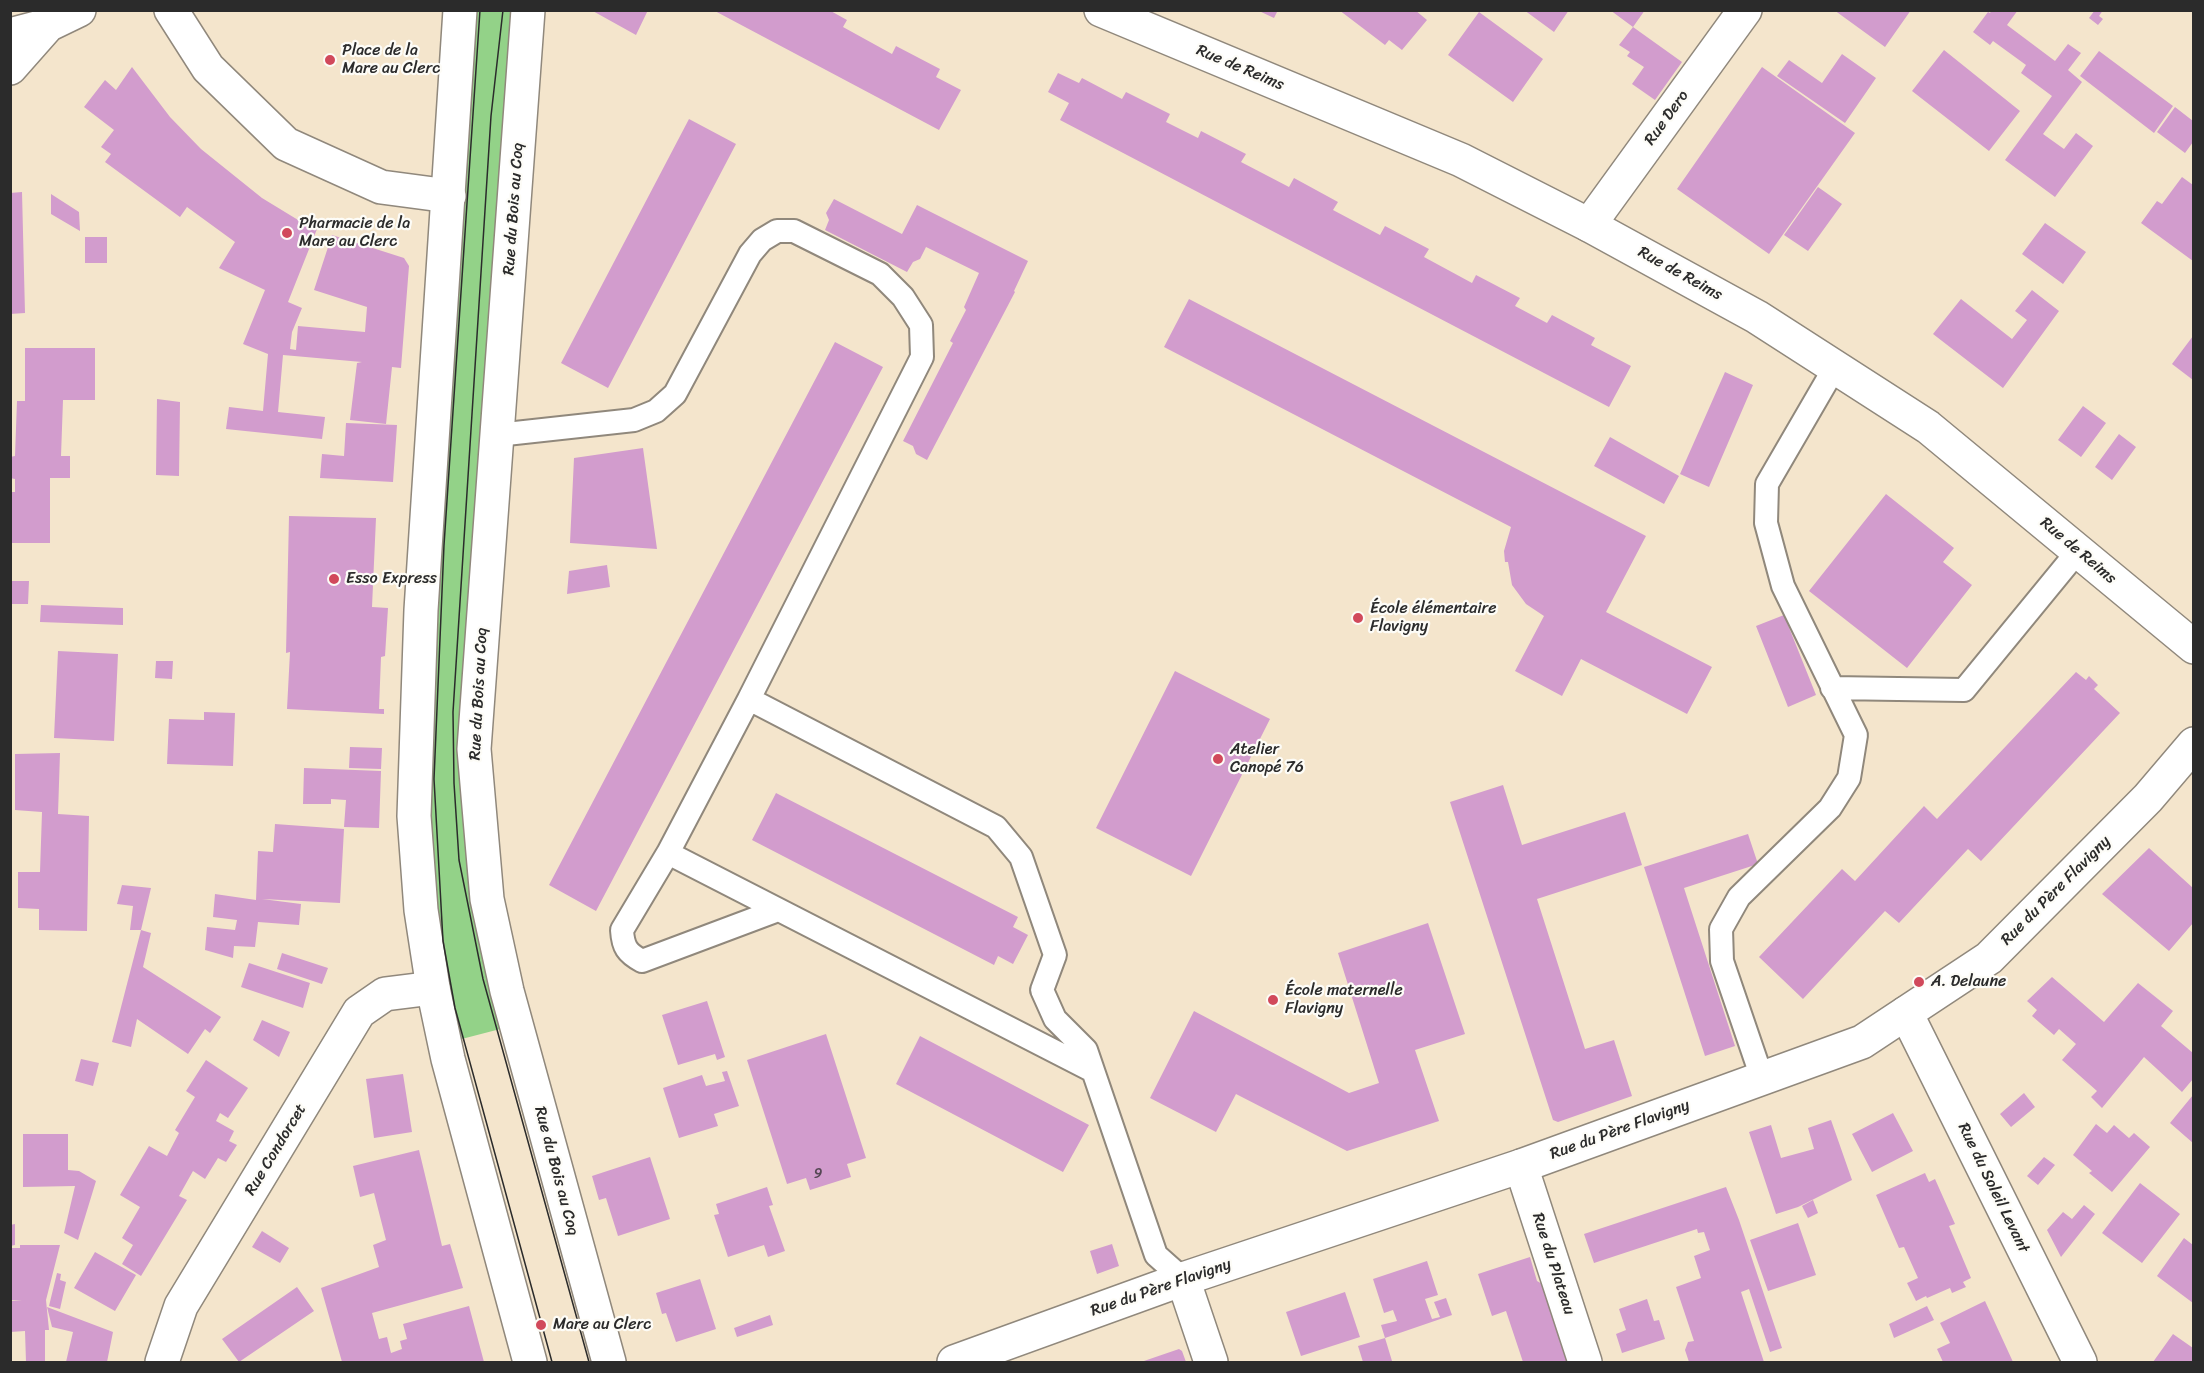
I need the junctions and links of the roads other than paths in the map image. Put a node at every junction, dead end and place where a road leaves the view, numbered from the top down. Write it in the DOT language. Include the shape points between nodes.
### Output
graph roads {
  1 [pos="79,10"];
  2 [pos="171,10"];
  3 [pos="460,10"];
  4 [pos="528,10"];
  5 [pos="1101,10"];
  6 [pos="1745,10"];
  7 [pos="48,25"];
  8 [pos="10,35"];
  9 [pos="10,68"];
  10 [pos="449,196"];
  11 [pos="1589,225"];
  12 [pos="1835,367"];
  13 [pos="497,435"];
  14 [pos="2078,551"];
  15 [pos="2193,647"];
  16 [pos="1832,688"];
  17 [pos="749,699"];
  18 [pos="2193,744"];
  19 [pos="668,854"];
  20 [pos="778,910"];
  21 [pos="433,988"];
  22 [pos="1906,1013"];
  23 [pos="1093,1071"];
  24 [pos="1762,1078"];
  25 [pos="1521,1166"];
  26 [pos="1183,1279"];
  27 [pos="162,1362"];
  28 [pos="530,1362"];
  29 [pos="609,1362"];
  30 [pos="954,1362"];
  31 [pos="1211,1362"];
  32 [pos="1585,1362"];
  33 [pos="2080,1362"];
  1 -- 7 [label="street"];
  2 -- 10 [label="street" via="208,68 286,144 381,187"];
  3 -- 10 [label="street"];
  4 -- 13 [label="street, Rue du Bois au Coq"];
  5 -- 11 [label="street, Rue de Reims" via="1461,160"];
  6 -- 11 [label="street, Rue Dero"];
  7 -- 8 [label="street"];
  7 -- 9 [label="street"];
  10 -- 21 [label="street" via="421,610 414,816 421,910"];
  11 -- 12 [label="street, Rue de Reims" via="1757,317"];
  12 -- 14 [label="street, Rue de Reims" via="1928,428"];
  12 -- 16 [label="lane" via="1767,484 1766,523 1783,586"];
  13 -- 17 [label="lane" via="634,420 656,411 675,394 750,254 777,231 794,231 880,274 903,297 921,325 922,357"];
  13 -- 29 [label="street, Rue du Bois au Coq" via="474,749 487,898 507,991"];
  14 -- 15 [label="street, Rue de Reims"];
  14 -- 16 [label="lane" via="1964,690"];
  16 -- 24 [label="lane" via="1856,735 1849,778 1830,808 1738,897 1721,929 1722,961"];
  17 -- 19 [label="lane"];
  17 -- 23 [label="lane" via="996,827 1021,857 1055,955 1042,990 1055,1019 1086,1050"];
  18 -- 22 [label="street, Rue du Père Flavigny" via="2148,798 1989,958"];
  19 -- 20 [label="lane"];
  19 -- 20 [label="lane" via="622,930 623,945 642,961"];
  20 -- 23 [label="lane"];
  21 -- 27 [label="street, Rue Condorcet" via="385,994 359,1012 181,1306"];
  21 -- 28 [label="street" via="453,1083"];
  22 -- 24 [label="street, Rue du Père Flavigny" via="1862,1042"];
  22 -- 33 [label="street, Rue du Soleil Levant"];
  23 -- 26 [label="lane" via="1156,1255"];
  24 -- 25 [label="street, Rue du Père Flavigny"];
  25 -- 26 [label="street, Rue du Père Flavigny"];
  25 -- 32 [label="street, Rue du Plateau"];
  26 -- 30 [label="street, Rue du Père Flavigny"];
  26 -- 31 [label="street"];
}
